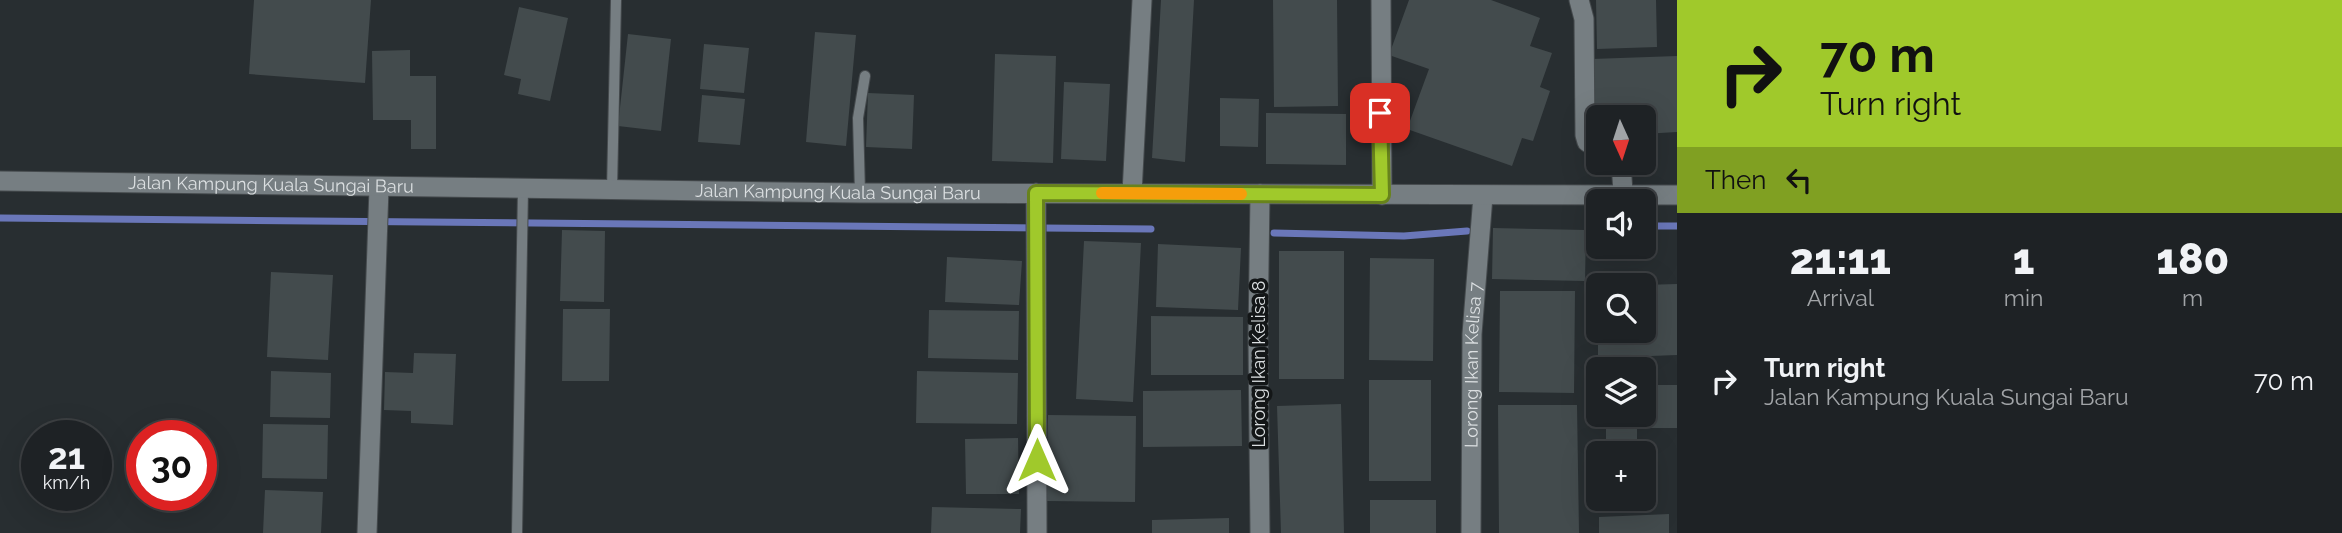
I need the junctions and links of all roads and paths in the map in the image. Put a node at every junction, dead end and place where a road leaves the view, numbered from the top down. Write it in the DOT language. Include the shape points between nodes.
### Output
graph roads {
  1 [pos="616,0"];
  2 [pos="1142,0"];
  3 [pos="1381,0"];
  4 [pos="1579,0"];
  5 [pos="865,76"];
  6 [pos="1586,135"];
  7 [pos="0,181"];
  8 [pos="612,190"];
  9 [pos="860,192"];
  10 [pos="1036,193"];
  11 [pos="1132,193"];
  12 [pos="1586,193"];
  13 [pos="1260,194"];
  14 [pos="1656,194"];
  15 [pos="1382,195"];
  16 [pos="1677,195"];
  17 [pos="378,196"];
  18 [pos="523,196"];
  19 [pos="1483,196"];
  20 [pos="367,533"];
  21 [pos="517,533"];
  22 [pos="1037,533"];
  23 [pos="1260,533"];
  24 [pos="1471,533"];
  1 -- 8 [label="lane"];
  2 -- 11 [label="street"];
  3 -- 15 [label="street"];
  4 -- 6 [label="street" via="1584,19"];
  5 -- 9 [label="lane" via="858,118"];
  7 -- 17 [label="street, Jalan Kampung Kuala Sungai Baru"];
  8 -- 9 [label="street, Jalan Kampung Kuala Sungai Baru"];
  8 -- 18 [label="street, Jalan Kampung Kuala Sungai Baru"];
  9 -- 10 [label="street, Jalan Kampung Kuala Sungai Baru"];
  10 -- 11 [label="street, Jalan Kampung Kuala Sungai Baru"];
  10 -- 22 [label="street"];
  11 -- 13 [label="street, Jalan Kampung Kuala Sungai Baru"];
  12 -- 19 [label="street, Jalan Kampung Kuala Sungai Baru"];
  13 -- 15 [label="street, Jalan Kampung Kuala Sungai Baru"];
  13 -- 23 [label="street, Lorong Ikan Kelisa 8"];
  14 -- 16 [label="street, Jalan Kampung Kuala Sungai Baru"];
  15 -- 19 [label="street, Jalan Kampung Kuala Sungai Baru"];
  17 -- 18 [label="street, Jalan Kampung Kuala Sungai Baru"];
  17 -- 20 [label="street"];
  18 -- 21 [label="lane"];
  19 -- 24 [label="street, Lorong Ikan Kelisa 7" via="1472,334"];
}
